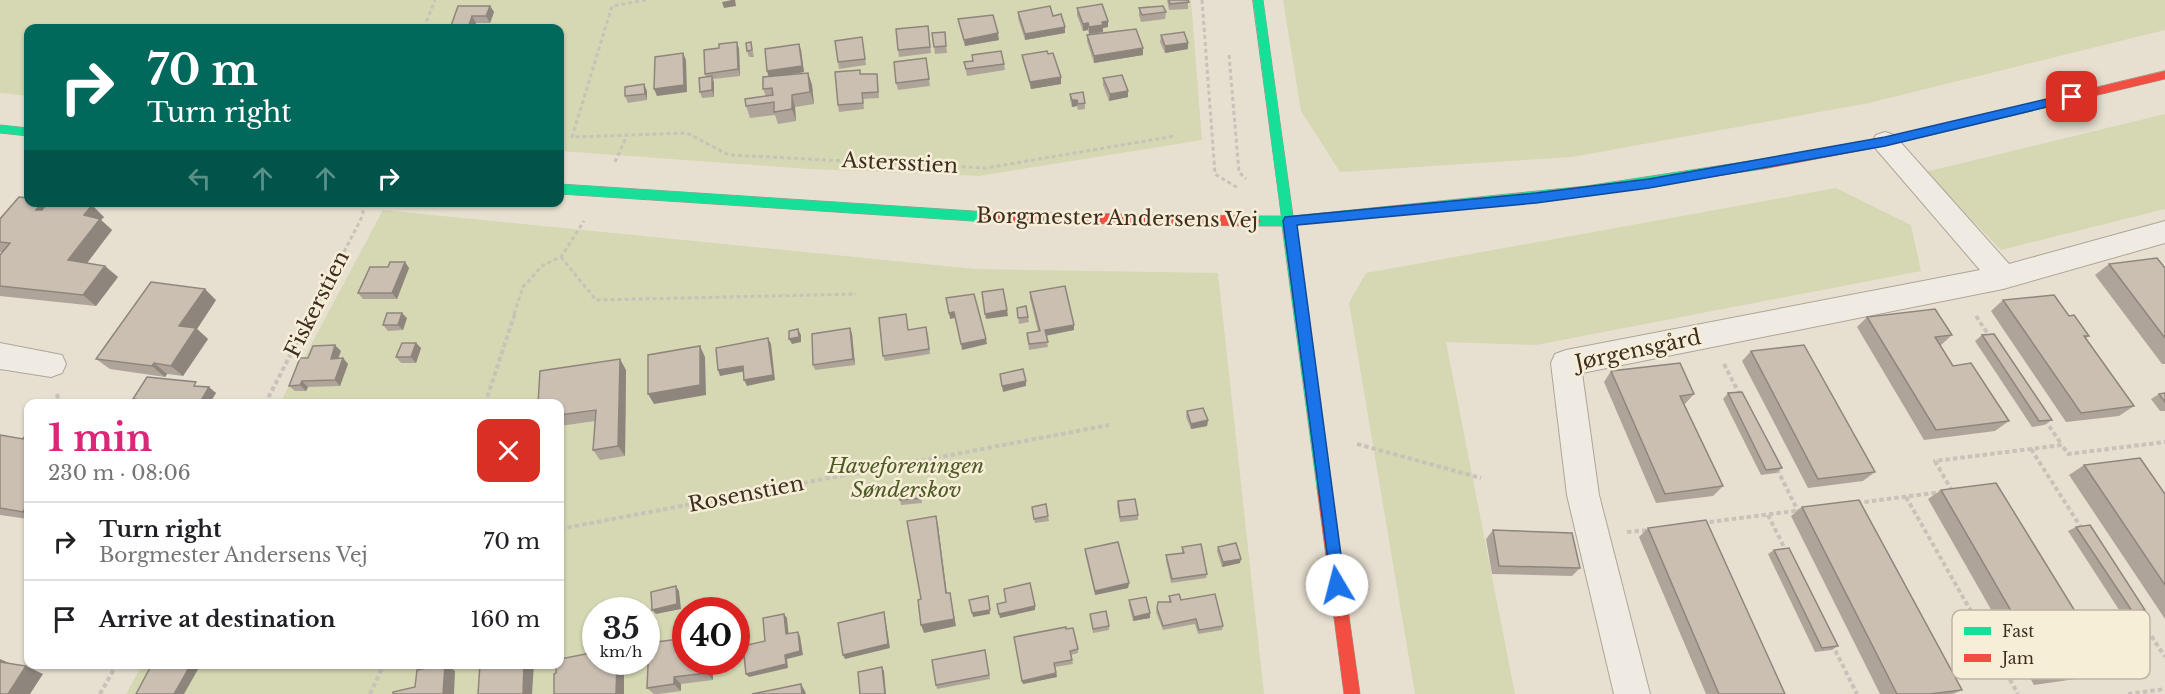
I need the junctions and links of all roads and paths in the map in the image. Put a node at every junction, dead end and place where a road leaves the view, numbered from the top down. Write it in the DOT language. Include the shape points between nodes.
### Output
graph roads {
  1 [pos="435,0"];
  2 [pos="646,0"];
  3 [pos="1202,0"];
  4 [pos="1258,0"];
  5 [pos="426,24"];
  6 [pos="2165,75"];
  7 [pos="0,129"];
  8 [pos="24,132"];
  9 [pos="1176,136"];
  10 [pos="1885,142"];
  11 [pos="564,189"];
  12 [pos="1243,192"];
  13 [pos="603,193"];
  14 [pos="363,207"];
  15 [pos="1290,221"];
  16 [pos="2165,232"];
  17 [pos="561,257"];
  18 [pos="2003,277"];
  19 [pos="1956,286"];
  20 [pos="856,294"];
  21 [pos="1709,334"];
  22 [pos="1996,346"];
  23 [pos="0,356"];
  24 [pos="51,364"];
  25 [pos="1740,397"];
  26 [pos="268,399"];
  27 [pos="487,399"];
  28 [pos="2042,415"];
  29 [pos="1109,425"];
  30 [pos="1316,431"];
  31 [pos="2165,441"];
  32 [pos="2062,445"];
  33 [pos="2031,449"];
  34 [pos="1772,459"];
  35 [pos="1481,478"];
  36 [pos="1906,497"];
  37 [pos="1852,504"];
  38 [pos="1809,509"];
  39 [pos="1798,511"];
  40 [pos="1768,515"];
  41 [pos="1699,524"];
  42 [pos="564,528"];
  43 [pos="1652,529"];
  44 [pos="1594,537"];
  45 [pos="2088,538"];
  46 [pos="1789,557"];
  47 [pos="2133,607"];
  48 [pos="1970,610"];
  49 [pos="2135,610"];
  50 [pos="2150,634"];
  51 [pos="1831,641"];
  52 [pos="2165,657"];
  53 [pos="114,669"];
  54 [pos="382,669"];
  55 [pos="2009,679"];
  56 [pos="2165,689"];
  57 [pos="100,694"];
  58 [pos="370,694"];
  59 [pos="1352,694"];
  60 [pos="1632,694"];
  61 [pos="1857,694"];
  62 [pos="2018,694"];
  63 [pos="2128,694"];
  1 -- 5 [label="path"];
  2 -- 9 [label="path, Astersstien" via="612,6 573,137 687,134 729,155 986,168"];
  3 -- 12 [label="path" via="1215,174"];
  4 -- 15 [label="street"];
  6 -- 10 [label="street, Borgmester Andersens Vej"];
  7 -- 8 [label="street"];
  10 -- 15 [label="street, Borgmester Andersens Vej" via="1638,185"];
  10 -- 18 [label="street"];
  11 -- 13 [label="street, Borgmester Andersens Vej"];
  13 -- 15 [label="street, Borgmester Andersens Vej" via="1016,219"];
  13 -- 17 [label="path"];
  14 -- 26 [label="path, Fiskerstien" via="363,215"];
  15 -- 30 [label="street"];
  16 -- 18 [label="street, Jørgensgård"];
  17 -- 20 [label="path" via="596,300"];
  17 -- 27 [label="path" via="543,265 523,287"];
  18 -- 19 [label="street, Jørgensgård"];
  19 -- 21 [label="street, Jørgensgård"];
  19 -- 22 [label="path"];
  21 -- 25 [label="path"];
  21 -- 44 [label="street, Jørgensgård" via="1566,363 1583,495"];
  23 -- 24 [label="street"];
  28 -- 32 [label="path"];
  29 -- 42 [label="path, Rosenstien"];
  30 -- 35 [label="path"];
  30 -- 59 [label="street"];
  31 -- 32 [label="path" via="2068,454"];
  32 -- 33 [label="path"];
  33 -- 36 [label="path" via="1935,461 1952,491"];
  33 -- 45 [label="path"];
  34 -- 39 [label="path"];
  36 -- 37 [label="path"];
  36 -- 48 [label="path"];
  38 -- 39 [label="path"];
  39 -- 40 [label="path"];
  40 -- 41 [label="path"];
  40 -- 46 [label="path"];
  43 -- 44 [label="path"];
  44 -- 60 [label="street, Jørgensgård"];
  47 -- 49 [label="path"];
  50 -- 52 [label="path"];
  51 -- 61 [label="path"];
  53 -- 57 [label="path"];
  54 -- 58 [label="path"];
  55 -- 62 [label="path"];
  56 -- 63 [label="path"];
}
